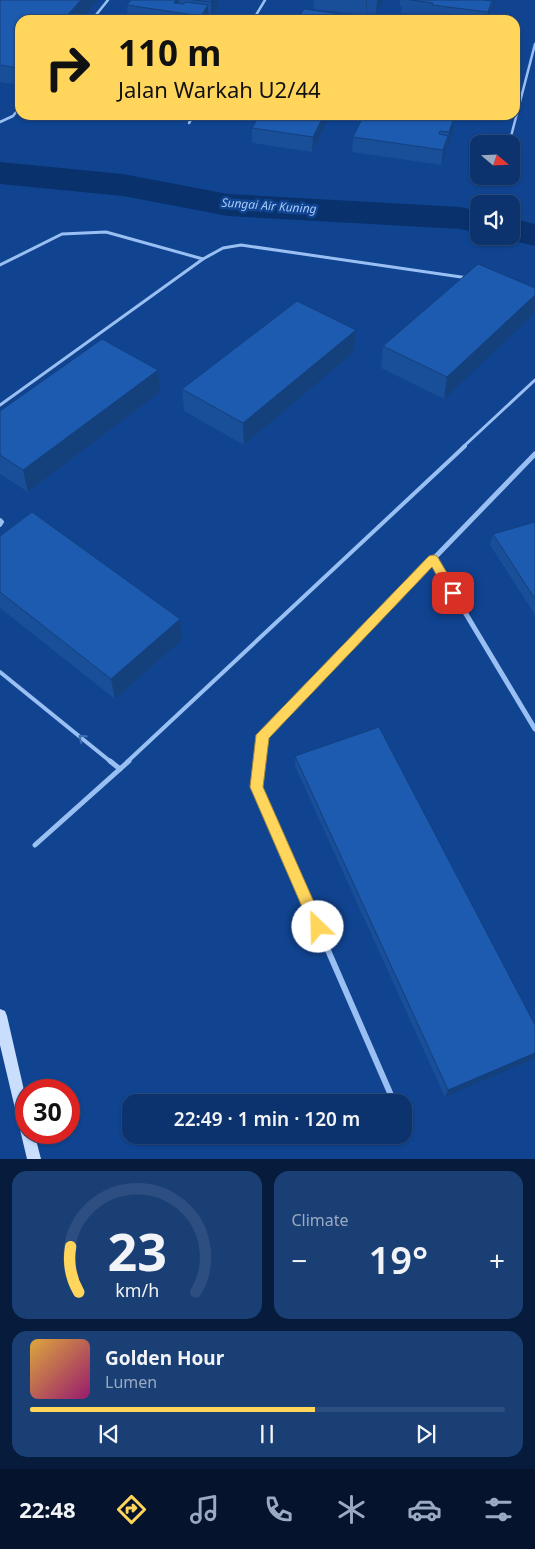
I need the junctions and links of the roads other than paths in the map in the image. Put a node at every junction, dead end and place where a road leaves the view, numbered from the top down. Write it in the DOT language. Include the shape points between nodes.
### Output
graph roads {
  1 [pos="108,0"];
  2 [pos="265,0"];
  3 [pos="96,15"];
  4 [pos="256,15"];
  5 [pos="535,44"];
  6 [pos="520,102"];
  7 [pos="15,112"];
  8 [pos="191,120"];
  9 [pos="515,120"];
  10 [pos="0,122"];
  11 [pos="189,123"];
  12 [pos="511,135"];
  13 [pos="203,259"];
  14 [pos="0,265"];
  15 [pos="478,279"];
  16 [pos="535,380"];
  17 [pos="0,405"];
  18 [pos="535,454"];
  19 [pos="0,520"];
  20 [pos="0,526"];
  21 [pos="433,559"];
  22 [pos="0,672"];
  23 [pos="535,729"];
  24 [pos="120,769"];
  25 [pos="35,845"];
  26 [pos="0,1016"];
  27 [pos="15,1081"];
  28 [pos="391,1094"];
  29 [pos="30,1144"];
  30 [pos="34,1159"];
  1 -- 3 [label="lane"];
  2 -- 4 [label="lane"];
  5 -- 6 [label="lane"];
  7 -- 10 [label="lane"];
  8 -- 11 [label="lane"];
  9 -- 12 [label="lane"];
  13 -- 14 [label="lane" via="106,232 62,234"];
  13 -- 15 [label="lane" via="223,248 241,245"];
  13 -- 17 [label="lane"];
  16 -- 24 [label="lane"];
  18 -- 21 [label="street"];
  19 -- 20 [label="lane"];
  21 -- 23 [label="street"];
  21 -- 28 [label="street" via="263,735 257,787"];
  24 -- 22 [label="lane, one-way"];
  24 -- 25 [label="lane"];
  26 -- 27 [label="street"];
  29 -- 30 [label="street"];
}
